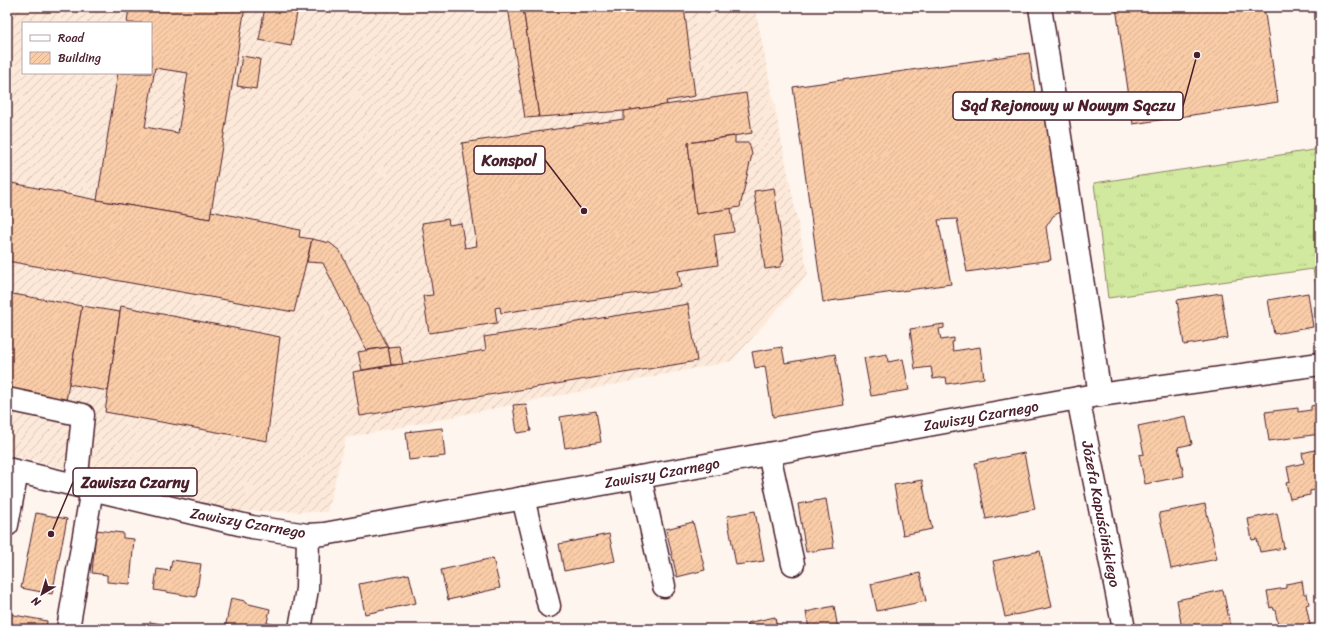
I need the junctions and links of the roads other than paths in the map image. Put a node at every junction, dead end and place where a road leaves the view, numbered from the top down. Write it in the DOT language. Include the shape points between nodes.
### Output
graph roads {
  1 [pos="1040,7"];
  2 [pos="1320,364"];
  3 [pos="1100,395"];
  4 [pos="1078,398"];
  5 [pos="7,399"];
  6 [pos="769,454"];
  7 [pos="12,471"];
  8 [pos="640,477"];
  9 [pos="84,487"];
  10 [pos="523,498"];
  11 [pos="7,525"];
  12 [pos="308,535"];
  13 [pos="793,564"];
  14 [pos="664,586"];
  15 [pos="550,606"];
  16 [pos="68,629"];
  17 [pos="300,629"];
  18 [pos="1124,629"];
  1 -- 3 [label="street"];
  2 -- 3 [label="street, Zawiszy Czarnego"];
  3 -- 4 [label="street, Zawiszy Czarnego"];
  4 -- 6 [label="street, Zawiszy Czarnego"];
  4 -- 18 [label="street, Józefa Kapuścińskiego"];
  5 -- 9 [label="street" via="83,415"];
  6 -- 8 [label="street, Zawiszy Czarnego"];
  6 -- 13 [label="street"];
  7 -- 9 [label="street, Zawiszy Czarnego"];
  7 -- 11 [label="street"];
  8 -- 10 [label="street, Zawiszy Czarnego"];
  8 -- 14 [label="street"];
  9 -- 12 [label="street, Zawiszy Czarnego" via="252,527"];
  9 -- 16 [label="street"];
  10 -- 12 [label="street, Zawiszy Czarnego"];
  10 -- 15 [label="street"];
  12 -- 17 [label="street" via="307,589"];
}
